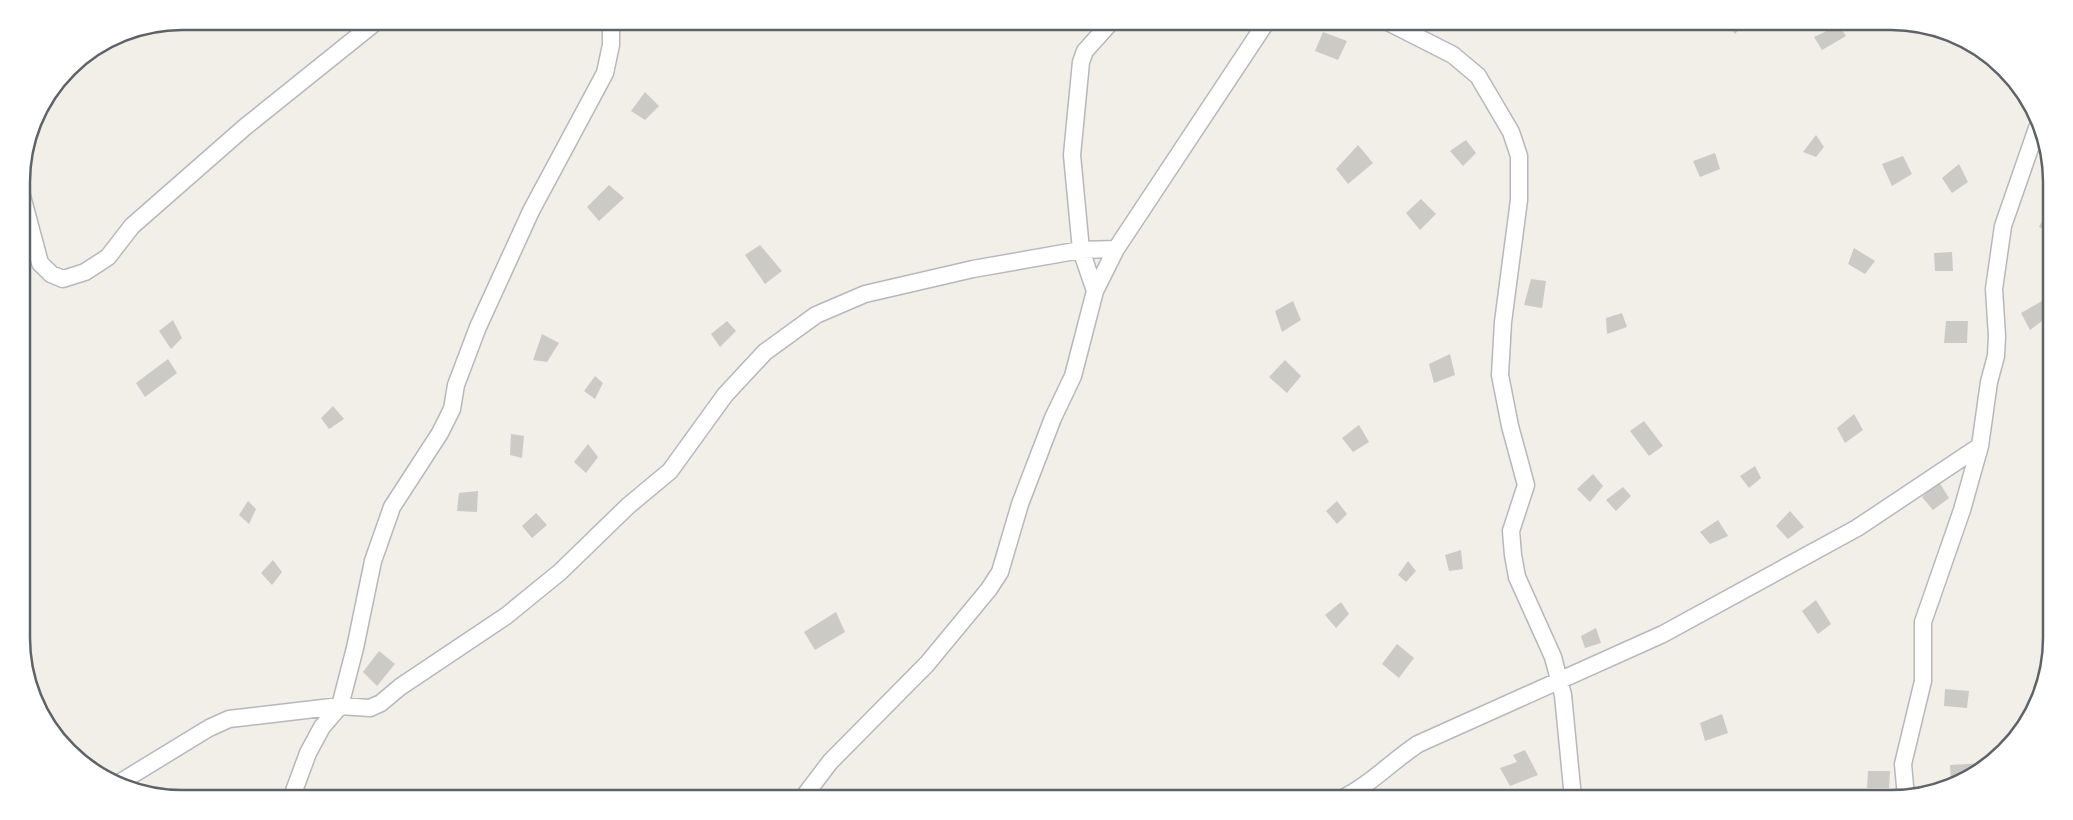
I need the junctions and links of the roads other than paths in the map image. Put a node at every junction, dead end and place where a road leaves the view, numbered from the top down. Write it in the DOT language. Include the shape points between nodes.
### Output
graph roads {
  1 [pos="366,30"];
  2 [pos="611,30"];
  3 [pos="1104,30"];
  4 [pos="1261,30"];
  5 [pos="1403,30"];
  6 [pos="2035,134"];
  7 [pos="30,226"];
  8 [pos="1116,249"];
  9 [pos="1081,250"];
  10 [pos="1095,291"];
  11 [pos="1980,446"];
  12 [pos="1559,682"];
  13 [pos="340,706"];
  14 [pos="126,779"];
  15 [pos="1905,789"];
  16 [pos="294,790"];
  17 [pos="809,790"];
  18 [pos="1356,790"];
  19 [pos="1573,790"];
  1 -- 7 [label="street" via="245,127 132,226 108,257 85,272 63,278 52,274 40,263"];
  2 -- 13 [label="street" via="605,73 531,212 486,310 456,385 452,409 392,507 373,561"];
  3 -- 9 [label="street" via="1085,51 1081,62 1072,155"];
  4 -- 8 [label="street"];
  5 -- 12 [label="street" via="1453,56 1478,76 1511,132 1519,156 1519,200 1503,322 1500,375 1526,485 1511,531 1512,555 1517,577 1552,657"];
  6 -- 11 [label="street" via="2003,226 1994,289 1996,356"];
  8 -- 9 [label="street"];
  8 -- 10 [label="street"];
  9 -- 10 [label="street"];
  9 -- 13 [label="street" via="973,269 865,294 816,315 765,352 725,395 670,471 537,591 506,616 400,686 381,703 370,708"];
  10 -- 17 [label="street" via="1073,376 1020,504 1000,572 927,664 830,762"];
  11 -- 12 [label="street" via="1878,516 1798,562 1663,634"];
  11 -- 15 [label="street" via="1962,510 1923,622 1923,682 1903,764"];
  12 -- 18 [label="street" via="1418,744"];
  12 -- 19 [label="street"];
  13 -- 14 [label="street" via="229,719 208,728"];
  13 -- 16 [label="street" via="322,727"];
}
